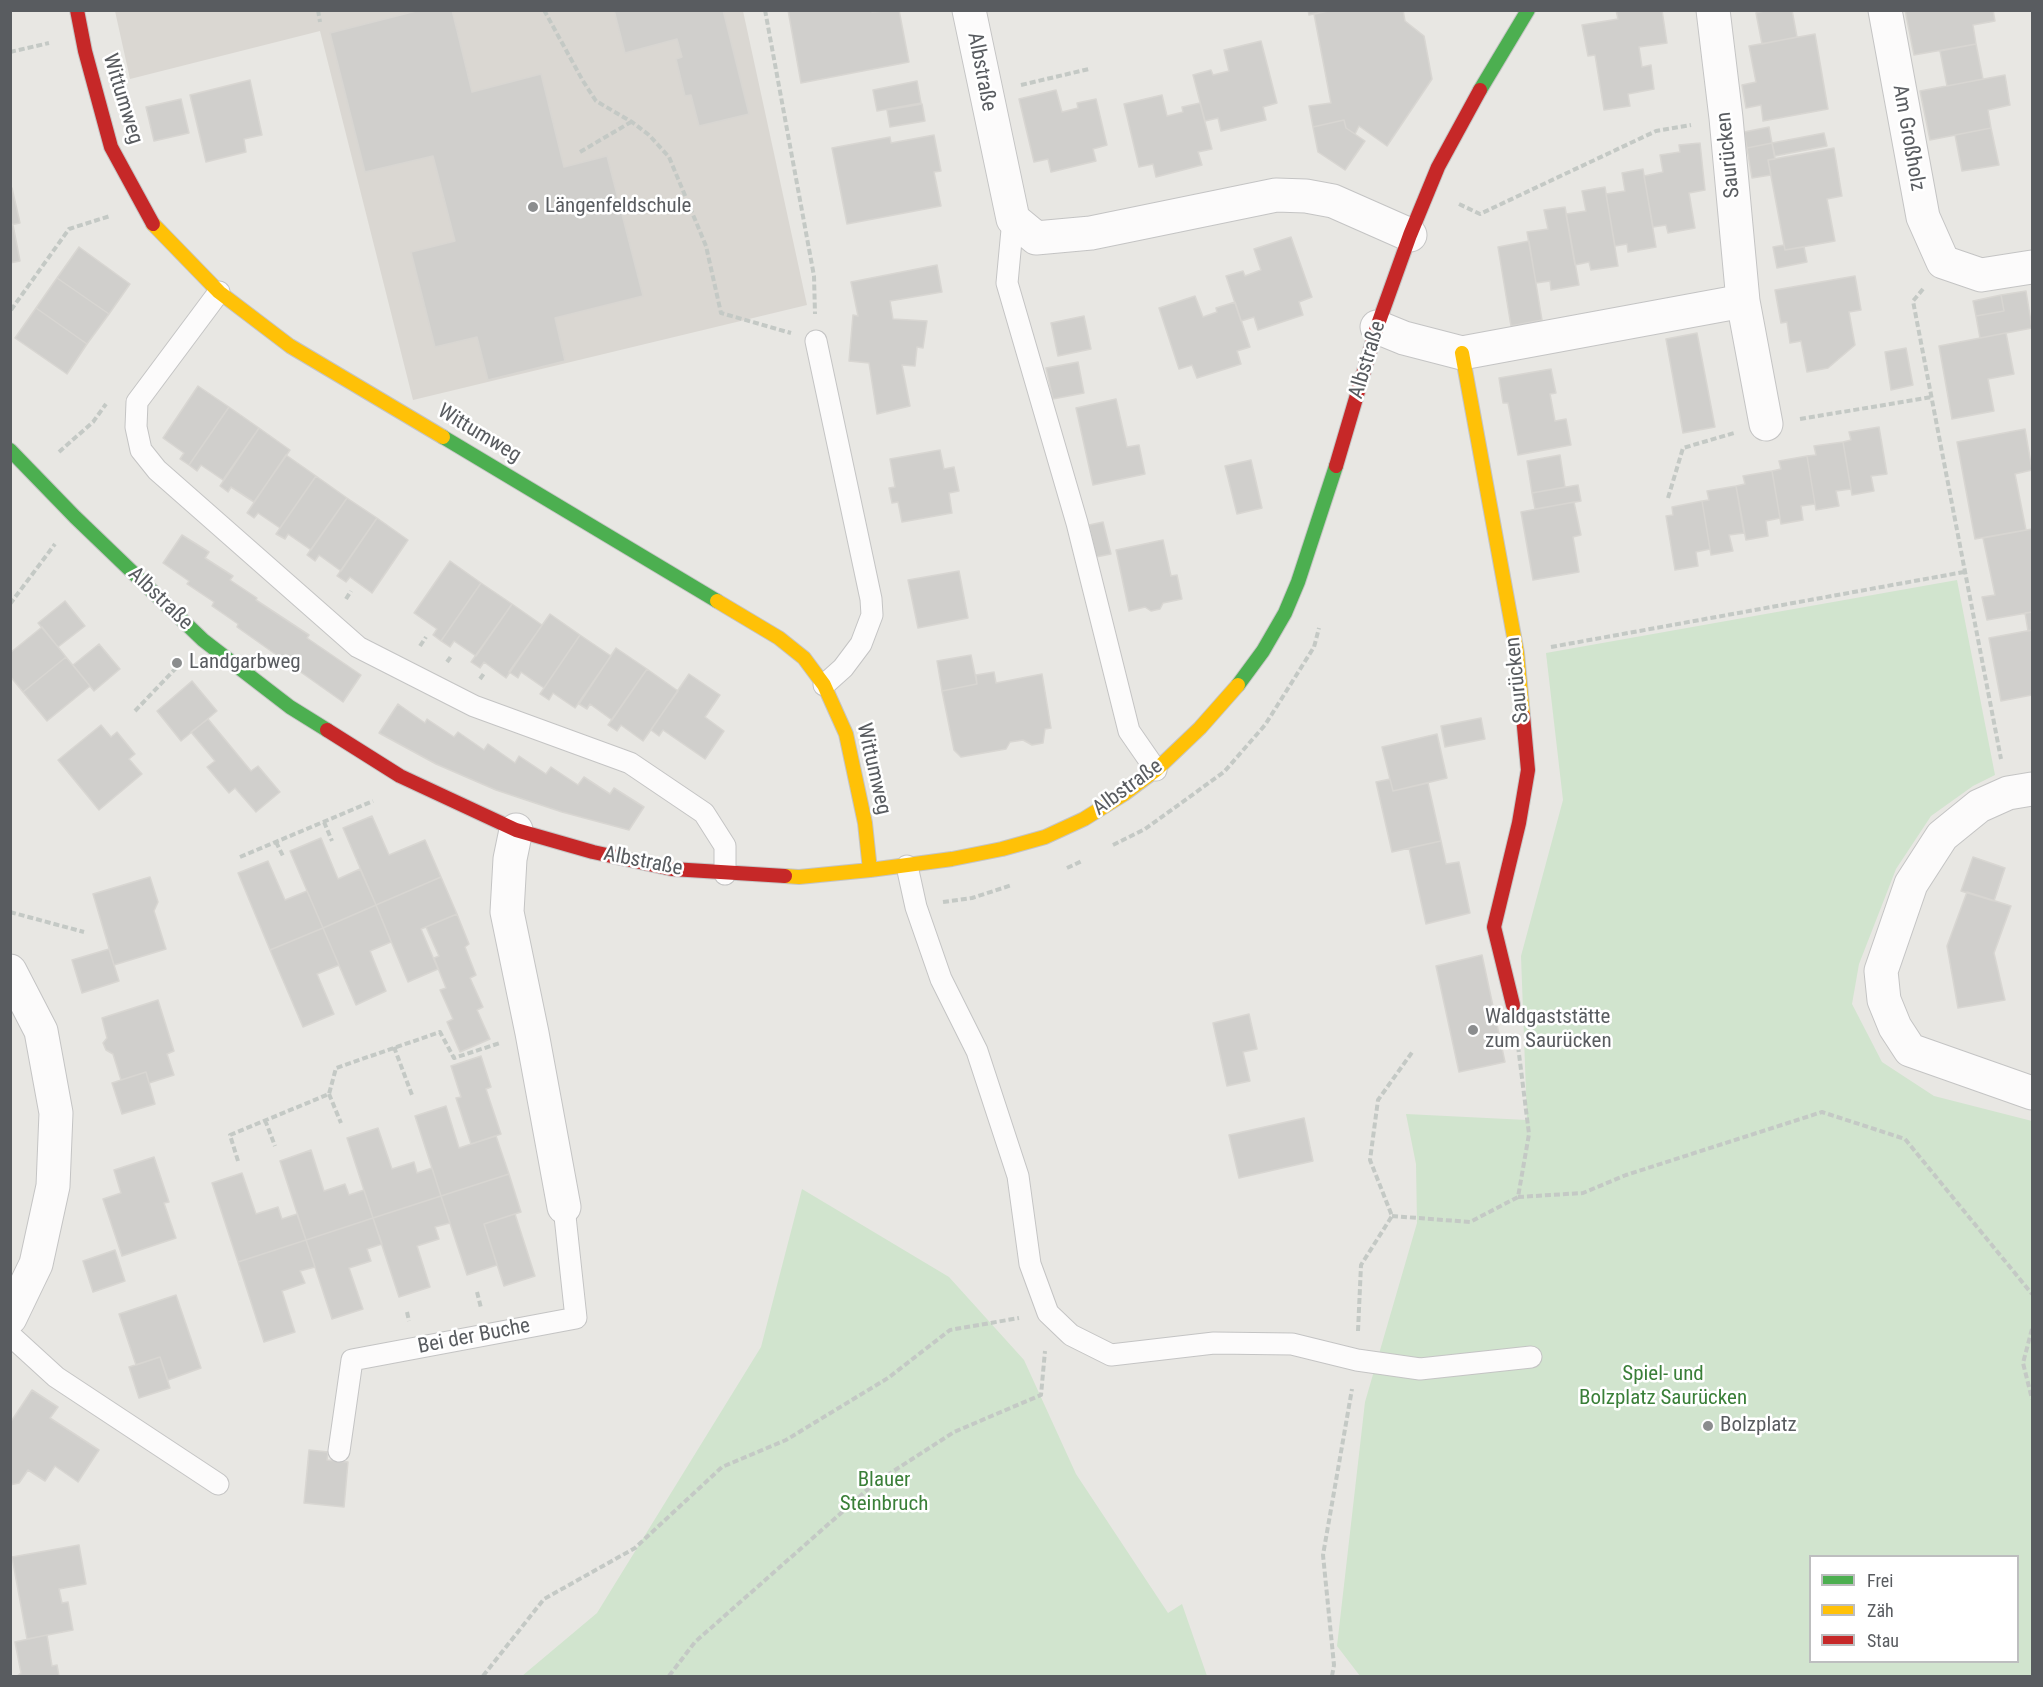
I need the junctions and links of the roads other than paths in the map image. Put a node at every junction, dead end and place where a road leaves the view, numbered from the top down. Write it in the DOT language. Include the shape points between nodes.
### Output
graph roads {
  1 [pos="77,10"];
  2 [pos="969,10"];
  3 [pos="1528,10"];
  4 [pos="1713,10"];
  5 [pos="1885,10"];
  6 [pos="1013,219"];
  7 [pos="1410,235"];
  8 [pos="2032,267"];
  9 [pos="219,292"];
  10 [pos="1743,300"];
  11 [pos="1377,327"];
  12 [pos="816,341"];
  13 [pos="1462,353"];
  14 [pos="1766,424"];
  15 [pos="10,450"];
  16 [pos="824,685"];
  17 [pos="1156,770"];
  18 [pos="2020,791"];
  19 [pos="516,830"];
  20 [pos="907,866"];
  21 [pos="870,870"];
  22 [pos="725,874"];
  23 [pos="10,971"];
  24 [pos="1513,1005"];
  25 [pos="2032,1093"];
  26 [pos="564,1207"];
  27 [pos="10,1318"];
  28 [pos="10,1335"];
  29 [pos="1531,1357"];
  30 [pos="339,1451"];
  31 [pos="218,1484"];
  1 -- 9 [label="street, Wittumweg" via="111,147 151,222"];
  2 -- 6 [label="street, Albstraße"];
  3 -- 7 [label="street, Albstraße" via="1438,167"];
  4 -- 10 [label="street, Saurücken"];
  5 -- 8 [label="street, Am Großholz" via="1923,217 1943,262 1981,275"];
  6 -- 7 [label="street" via="1036,238 1091,233 1276,195 1306,196 1333,201"];
  6 -- 17 [label="lane" via="1007,283 1077,523 1129,731"];
  7 -- 11 [label="street, Albstraße"];
  9 -- 16 [label="street, Wittumweg" via="290,346 779,638 804,658"];
  9 -- 22 [label="lane" via="137,402 136,427 141,450 158,470 358,647 474,706 630,763 704,813 725,846"];
  10 -- 13 [label="street"];
  10 -- 14 [label="street, Saurücken"];
  11 -- 13 [label="street"];
  11 -- 17 [label="street, Albstraße" via="1334,472 1285,613 1235,690"];
  12 -- 16 [label="lane" via="872,615 861,644"];
  13 -- 24 [label="street, Saurücken" via="1517,653 1528,770 1494,927"];
  15 -- 19 [label="street, Albstraße" via="203,640 290,708 400,776"];
  16 -- 21 [label="street, Wittumweg" via="846,734 865,823"];
  17 -- 20 [label="street, Albstraße" via="1084,819 1045,837"];
  18 -- 25 [label="street" via="1979,806 1942,836 1911,885 1881,971 1884,1000 1910,1050"];
  19 -- 22 [label="street, Albstraße" via="672,869"];
  19 -- 26 [label="street" via="507,912"];
  20 -- 21 [label="street, Albstraße"];
  20 -- 29 [label="lane" via="916,907 941,979 977,1051 1018,1176 1030,1264 1048,1313 1071,1335 1111,1355 1214,1342 1292,1344 1357,1360 1420,1369"];
  21 -- 22 [label="street, Albstraße" via="799,877"];
  23 -- 27 [label="street" via="41,1031 56,1113 53,1186 36,1264"];
  26 -- 30 [label="lane, Bei der Buche" via="576,1318 352,1360"];
  28 -- 31 [label="lane" via="56,1377"];
}
